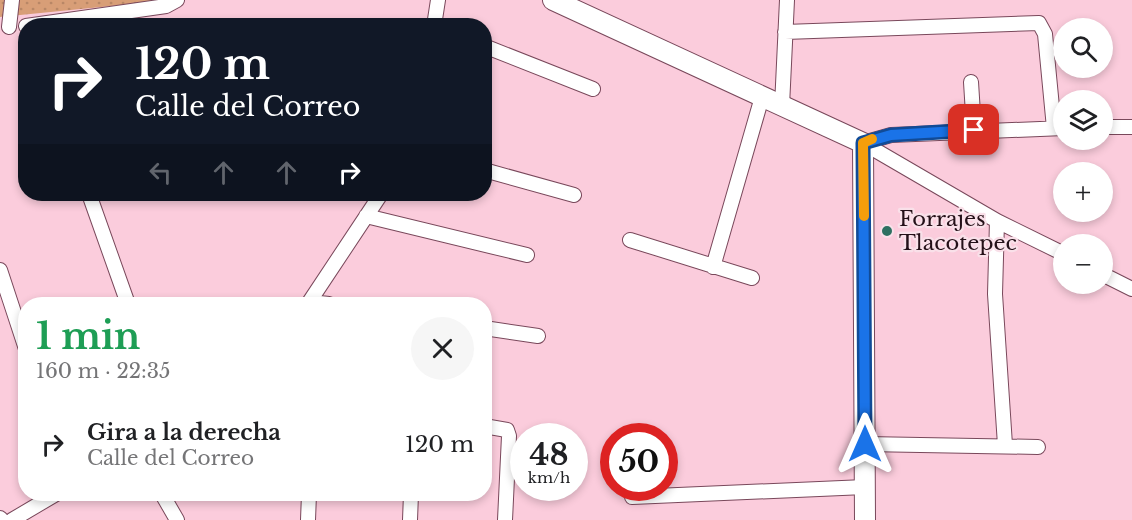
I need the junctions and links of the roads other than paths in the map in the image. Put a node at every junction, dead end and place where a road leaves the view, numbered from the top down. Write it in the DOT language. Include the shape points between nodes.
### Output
graph roads {
  1 [pos="12,0"];
  2 [pos="177,0"];
  3 [pos="438,0"];
  4 [pos="786,0"];
  5 [pos="564,3"];
  6 [pos="79,18"];
  7 [pos="435,18"];
  8 [pos="5,27"];
  9 [pos="785,32"];
  10 [pos="492,49"];
  11 [pos="971,82"];
  12 [pos="593,89"];
  13 [pos="1053,90"];
  14 [pos="762,97"];
  15 [pos="782,106"];
  16 [pos="1113,127"];
  17 [pos="1132,127"];
  18 [pos="1053,128"];
  19 [pos="974,130"];
  20 [pos="863,143"];
  21 [pos="492,173"];
  22 [pos="574,195"];
  23 [pos="91,201"];
  24 [pos="376,201"];
  25 [pos="366,216"];
  26 [pos="997,221"];
  27 [pos="630,240"];
  28 [pos="1053,249"];
  29 [pos="527,255"];
  30 [pos="713,267"];
  31 [pos="0,270"];
  32 [pos="752,278"];
  33 [pos="1113,280"];
  34 [pos="1132,289"];
  35 [pos="126,297"];
  36 [pos="313,297"];
  37 [pos="18,325"];
  38 [pos="492,329"];
  39 [pos="538,336"];
  40 [pos="492,427"];
  41 [pos="865,444"];
  42 [pos="1005,445"];
  43 [pos="1038,447"];
  44 [pos="865,487"];
  45 [pos="678,495"];
  46 [pos="44,501"];
  47 [pos="166,501"];
  48 [pos="309,501"];
  49 [pos="411,501"];
  50 [pos="12,520"];
  51 [pos="177,520"];
  52 [pos="308,520"];
  53 [pos="410,520"];
  54 [pos="504,520"];
  55 [pos="865,520"];
  1 -- 8 [label="street"];
  2 -- 6 [label="street" via="166,6"];
  3 -- 7 [label="street"];
  4 -- 9 [label="street"];
  5 -- 14 [label="main road"];
  9 -- 13 [label="street" via="1037,23 1043,27"];
  9 -- 15 [label="street"];
  10 -- 12 [label="street"];
  11 -- 19 [label="street"];
  14 -- 15 [label="main road"];
  14 -- 30 [label="street"];
  15 -- 20 [label="main road"];
  16 -- 17 [label="street"];
  18 -- 19 [label="street"];
  19 -- 20 [label="street" via="891,135"];
  20 -- 26 [label="street"];
  20 -- 41 [label="main road"];
  21 -- 22 [label="street"];
  23 -- 35 [label="street"];
  24 -- 25 [label="street"];
  25 -- 29 [label="street"];
  25 -- 36 [label="street"];
  26 -- 28 [label="street"];
  26 -- 42 [label="street" via="995,294"];
  27 -- 30 [label="street"];
  30 -- 32 [label="street"];
  31 -- 37 [label="street"];
  33 -- 34 [label="street"];
  38 -- 39 [label="street"];
  40 -- 54 [label="street" via="507,430 509,436"];
  41 -- 42 [label="street"];
  41 -- 44 [label="main road"];
  42 -- 43 [label="street"];
  44 -- 45 [label="street"];
  44 -- 55 [label="main road"];
  46 -- 50 [label="street"];
  47 -- 51 [label="street"];
  48 -- 52 [label="street"];
  49 -- 53 [label="street"];
}
